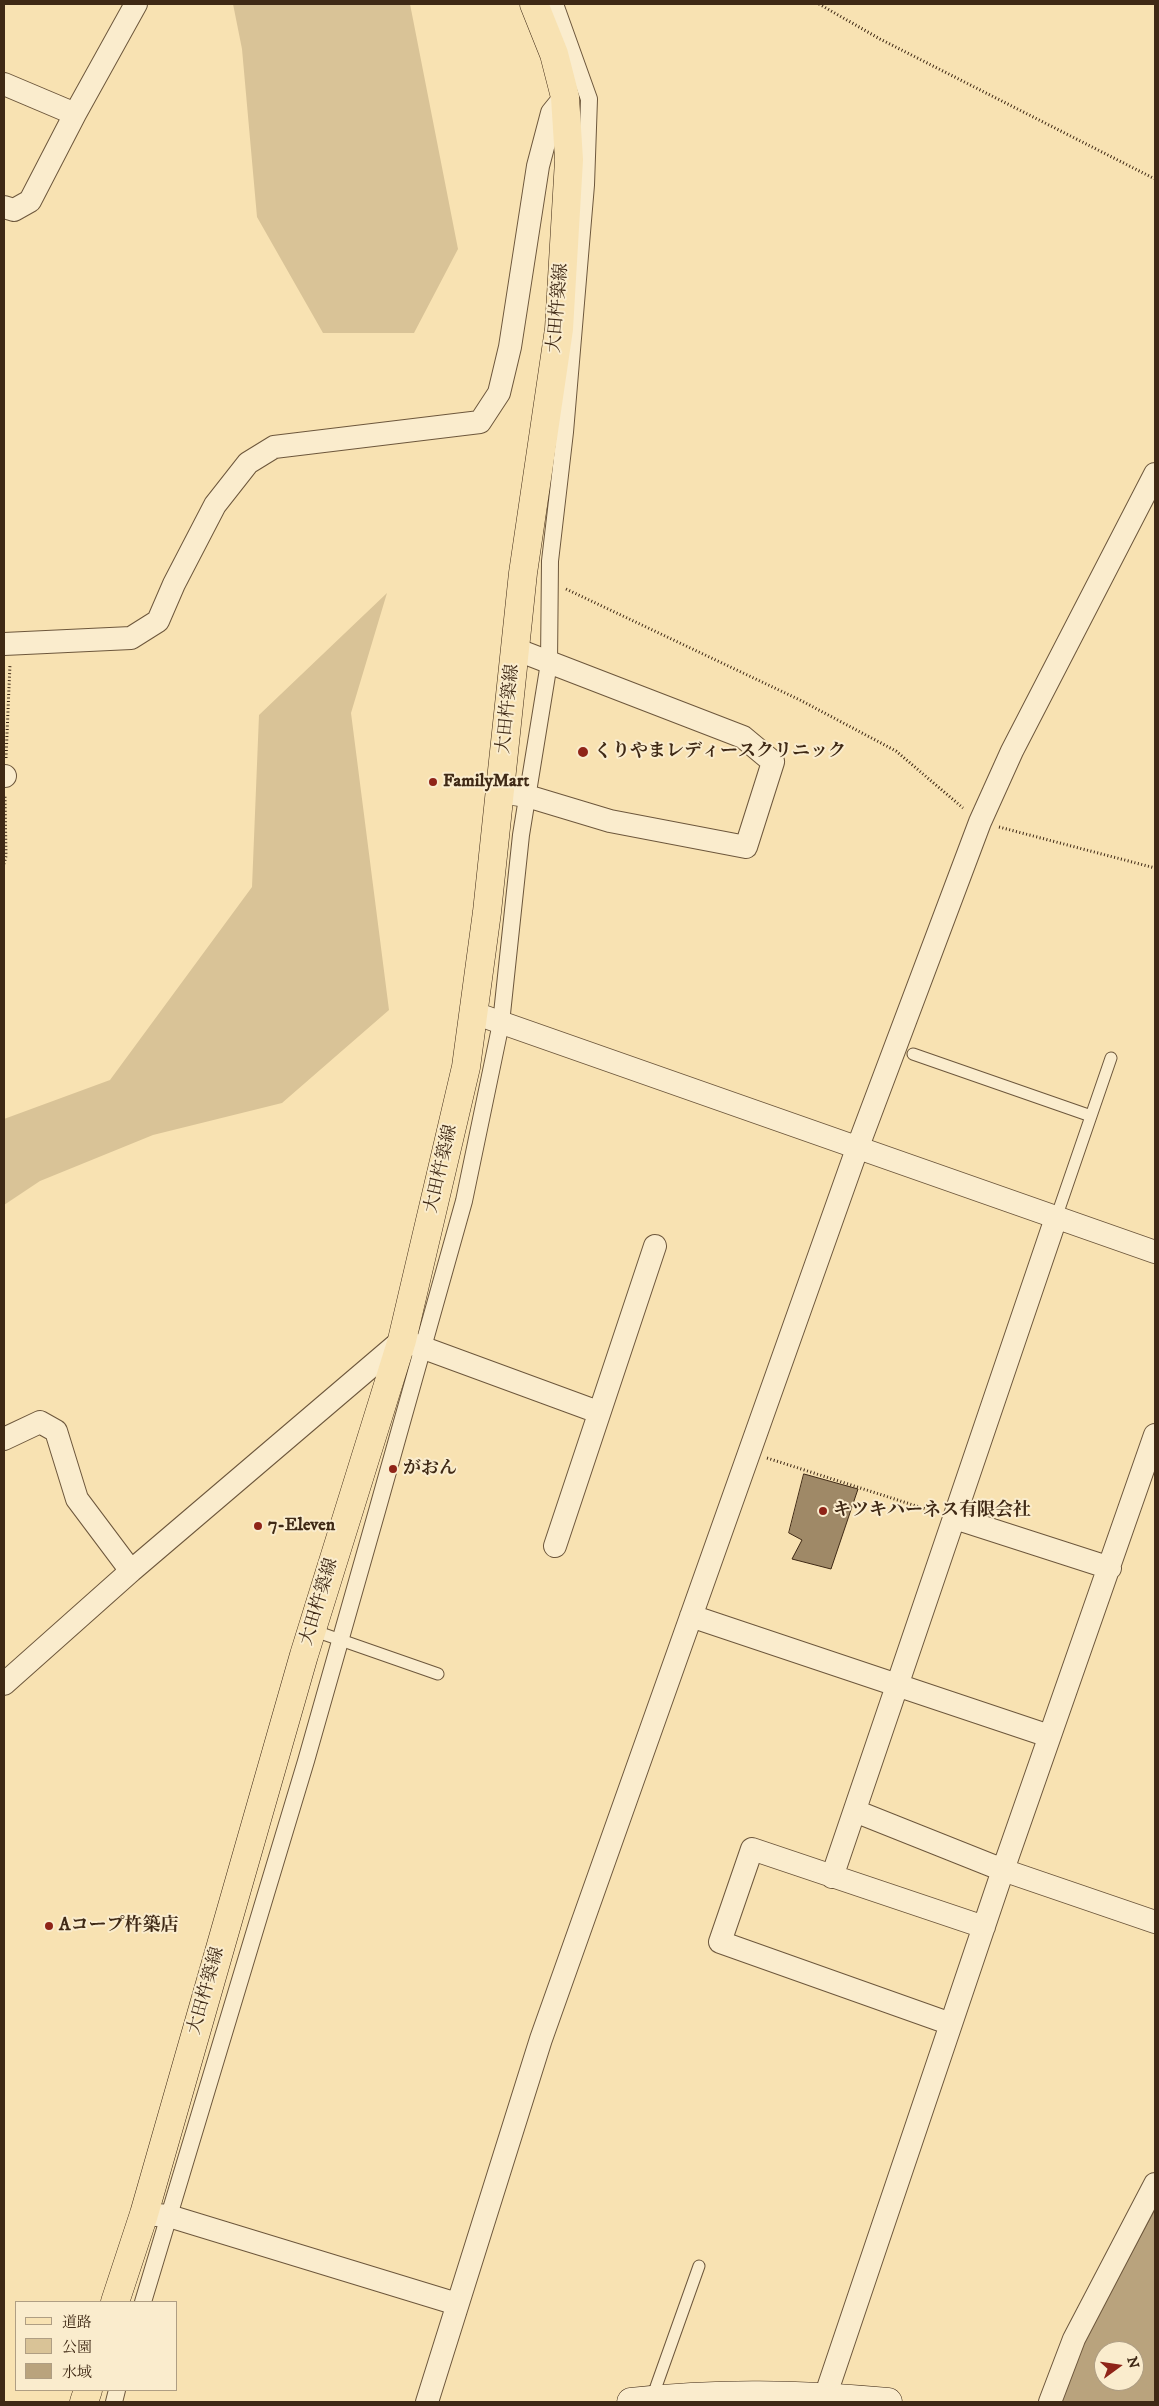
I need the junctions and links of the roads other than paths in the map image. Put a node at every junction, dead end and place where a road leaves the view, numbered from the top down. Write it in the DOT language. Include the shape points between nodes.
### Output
graph roads {
  1 [pos="136,4"];
  2 [pos="534,4"];
  3 [pos="555,4"];
  4 [pos="4,84"];
  5 [pos="565,97"];
  6 [pos="74,114"];
  7 [pos="4,207"];
  8 [pos="1155,474"];
  9 [pos="4,644"];
  10 [pos="515,649"];
  11 [pos="549,663"];
  12 [pos="500,792"];
  13 [pos="527,796"];
  14 [pos="474,1013"];
  15 [pos="501,1023"];
  16 [pos="913,1054"];
  17 [pos="1111,1058"];
  18 [pos="1091,1116"];
  19 [pos="857,1149"];
  20 [pos="1056,1218"];
  21 [pos="655,1246"];
  22 [pos="1155,1252"];
  23 [pos="411,1344"];
  24 [pos="598,1412"];
  25 [pos="1155,1435"];
  26 [pos="4,1439"];
  27 [pos="954,1518"];
  28 [pos="555,1546"];
  29 [pos="1110,1568"];
  30 [pos="131,1571"];
  31 [pos="691,1616"];
  32 [pos="312,1630"];
  33 [pos="340,1640"];
  34 [pos="438,1674"];
  35 [pos="4,1684"];
  36 [pos="897,1686"];
  37 [pos="1050,1736"];
  38 [pos="855,1811"];
  39 [pos="1004,1870"];
  40 [pos="832,1876"];
  41 [pos="1155,1922"];
  42 [pos="984,1928"];
  43 [pos="951,2024"];
  44 [pos="1155,2184"];
  45 [pos="156,2215"];
  46 [pos="700,2266"];
  47 [pos="116,2301"];
  48 [pos="143,2301"];
  49 [pos="457,2304"];
  50 [pos="824,2396"];
  51 [pos="699,2399"];
  52 [pos="641,2401"];
  53 [pos="427,2402"];
  54 [pos="888,2402"];
  55 [pos="1050,2402"];
  1 -- 6 [label="street"];
  2 -- 5 [label="main road, 大田杵築線" via="554,54"];
  3 -- 11 [label="street" via="588,99 586,185 550,582"];
  4 -- 6 [label="street"];
  5 -- 9 [label="street" via="552,113 538,166 510,347 498,393 480,422 274,447 248,463 215,505 158,621 131,638"];
  5 -- 10 [label="main road, 大田杵築線" via="569,160 558,329"];
  6 -- 7 [label="street" via="30,201 14,210"];
  8 -- 19 [label="street" via="1012,751 980,822"];
  10 -- 11 [label="street"];
  10 -- 12 [label="main road, 大田杵築線"];
  11 -- 13 [label="street"];
  11 -- 13 [label="street" via="743,738 773,762 746,848 610,821"];
  12 -- 13 [label="street"];
  12 -- 14 [label="main road, 大田杵築線"];
  13 -- 15 [label="street"];
  14 -- 15 [label="street"];
  14 -- 23 [label="main road, 大田杵築線"];
  15 -- 19 [label="street"];
  15 -- 23 [label="street" via="464,1202"];
  16 -- 18 [label="lane"];
  17 -- 18 [label="lane"];
  18 -- 20 [label="lane"];
  19 -- 20 [label="street"];
  19 -- 31 [label="street"];
  20 -- 22 [label="street"];
  20 -- 27 [label="street"];
  21 -- 24 [label="street"];
  23 -- 24 [label="street"];
  23 -- 30 [label="street"];
  23 -- 32 [label="main road, 大田杵築線"];
  23 -- 33 [label="street"];
  24 -- 28 [label="street"];
  25 -- 29 [label="street"];
  26 -- 30 [label="street" via="40,1422 56,1431 77,1499"];
  27 -- 29 [label="street"];
  27 -- 36 [label="street"];
  29 -- 37 [label="street"];
  30 -- 35 [label="street"];
  31 -- 36 [label="street"];
  31 -- 49 [label="street" via="540,2039"];
  32 -- 33 [label="lane"];
  32 -- 45 [label="main road, 大田杵築線"];
  33 -- 34 [label="lane"];
  33 -- 45 [label="street" via="306,1761"];
  36 -- 37 [label="street"];
  36 -- 38 [label="street"];
  37 -- 39 [label="street"];
  38 -- 39 [label="street"];
  38 -- 40 [label="street"];
  39 -- 41 [label="street"];
  39 -- 42 [label="street"];
  40 -- 42 [label="street"];
  40 -- 43 [label="street" via="752,1849 720,1942"];
  42 -- 43 [label="street"];
  43 -- 50 [label="street"];
  44 -- 55 [label="street" via="1074,2339"];
  45 -- 47 [label="main road, 大田杵築線"];
  45 -- 48 [label="street"];
  45 -- 49 [label="street"];
  46 -- 52 [label="lane"];
  49 -- 53 [label="street"];
  50 -- 51 [label="main road"];
  50 -- 54 [label="main road"];
  51 -- 52 [label="main road"];
}
